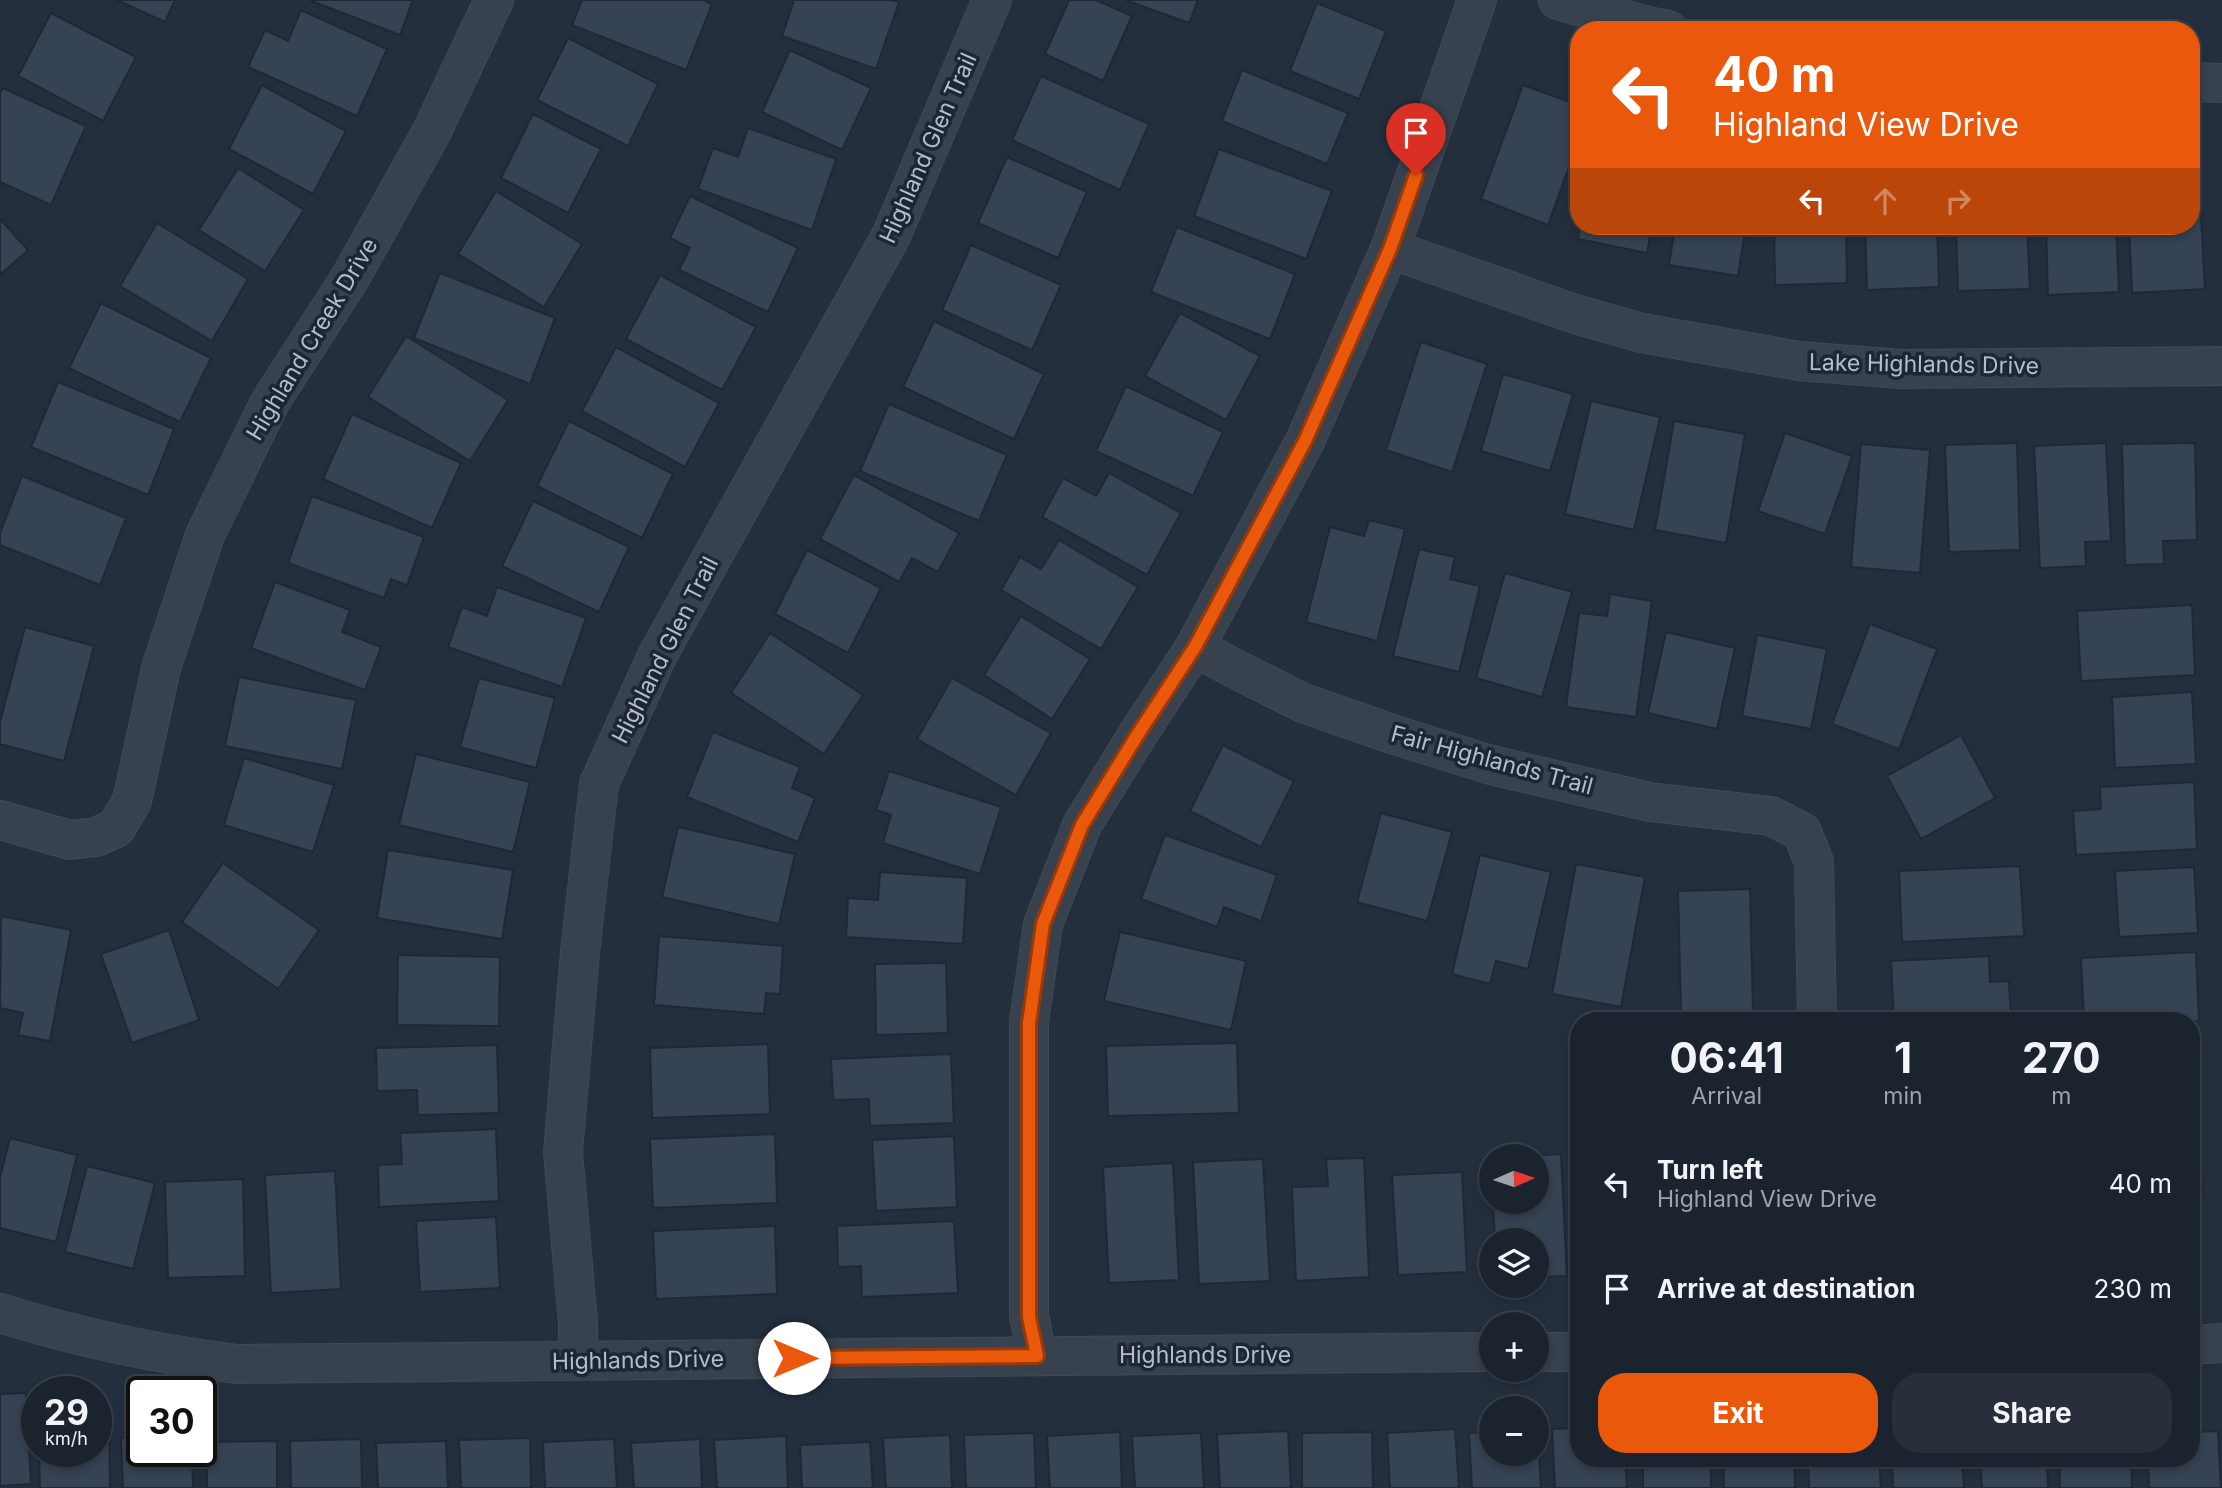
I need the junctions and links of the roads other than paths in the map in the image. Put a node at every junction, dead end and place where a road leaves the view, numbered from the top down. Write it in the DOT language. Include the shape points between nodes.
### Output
graph roads {
  1 [pos="494,0"];
  2 [pos="992,0"];
  3 [pos="1477,0"];
  4 [pos="1558,0"];
  5 [pos="1630,21"];
  6 [pos="2200,82"];
  7 [pos="2222,83"];
  8 [pos="1390,249"];
  9 [pos="2222,366"];
  10 [pos="1195,647"];
  11 [pos="0,820"];
  12 [pos="1817,1012"];
  13 [pos="0,1313"];
  14 [pos="2222,1343"];
  15 [pos="2200,1344"];
  16 [pos="1549,1352"];
  17 [pos="1570,1352"];
  18 [pos="1479,1353"];
  19 [pos="1037,1356"];
  20 [pos="578,1360"];
  1 -- 11 [label="street, Highland Creek Drive" via="431,133 350,278 270,402 205,535 161,668 131,801 116,828 96,837 70,840"];
  2 -- 20 [label="street, Highland Glen Trail" via="891,236 657,656 599,784 563,1153"];
  3 -- 8 [label="street"];
  4 -- 5 [label="street"];
  6 -- 7 [label="street"];
  8 -- 9 [label="street, Lake Highlands Drive" via="1642,334 1799,362 1901,369"];
  8 -- 10 [label="street" via="1305,441"];
  10 -- 12 [label="street, Fair Highlands Trail" via="1303,703 1491,765 1650,802 1771,816 1802,832 1814,862"];
  10 -- 19 [label="street" via="1082,825 1043,924 1029,1023 1029,1317"];
  13 -- 20 [label="street, Highlands Drive" via="173,1356 237,1364"];
  14 -- 15 [label="street"];
  16 -- 17 [label="street"];
  18 -- 19 [label="street, Highlands Drive"];
  19 -- 20 [label="street, Highlands Drive"];
}
